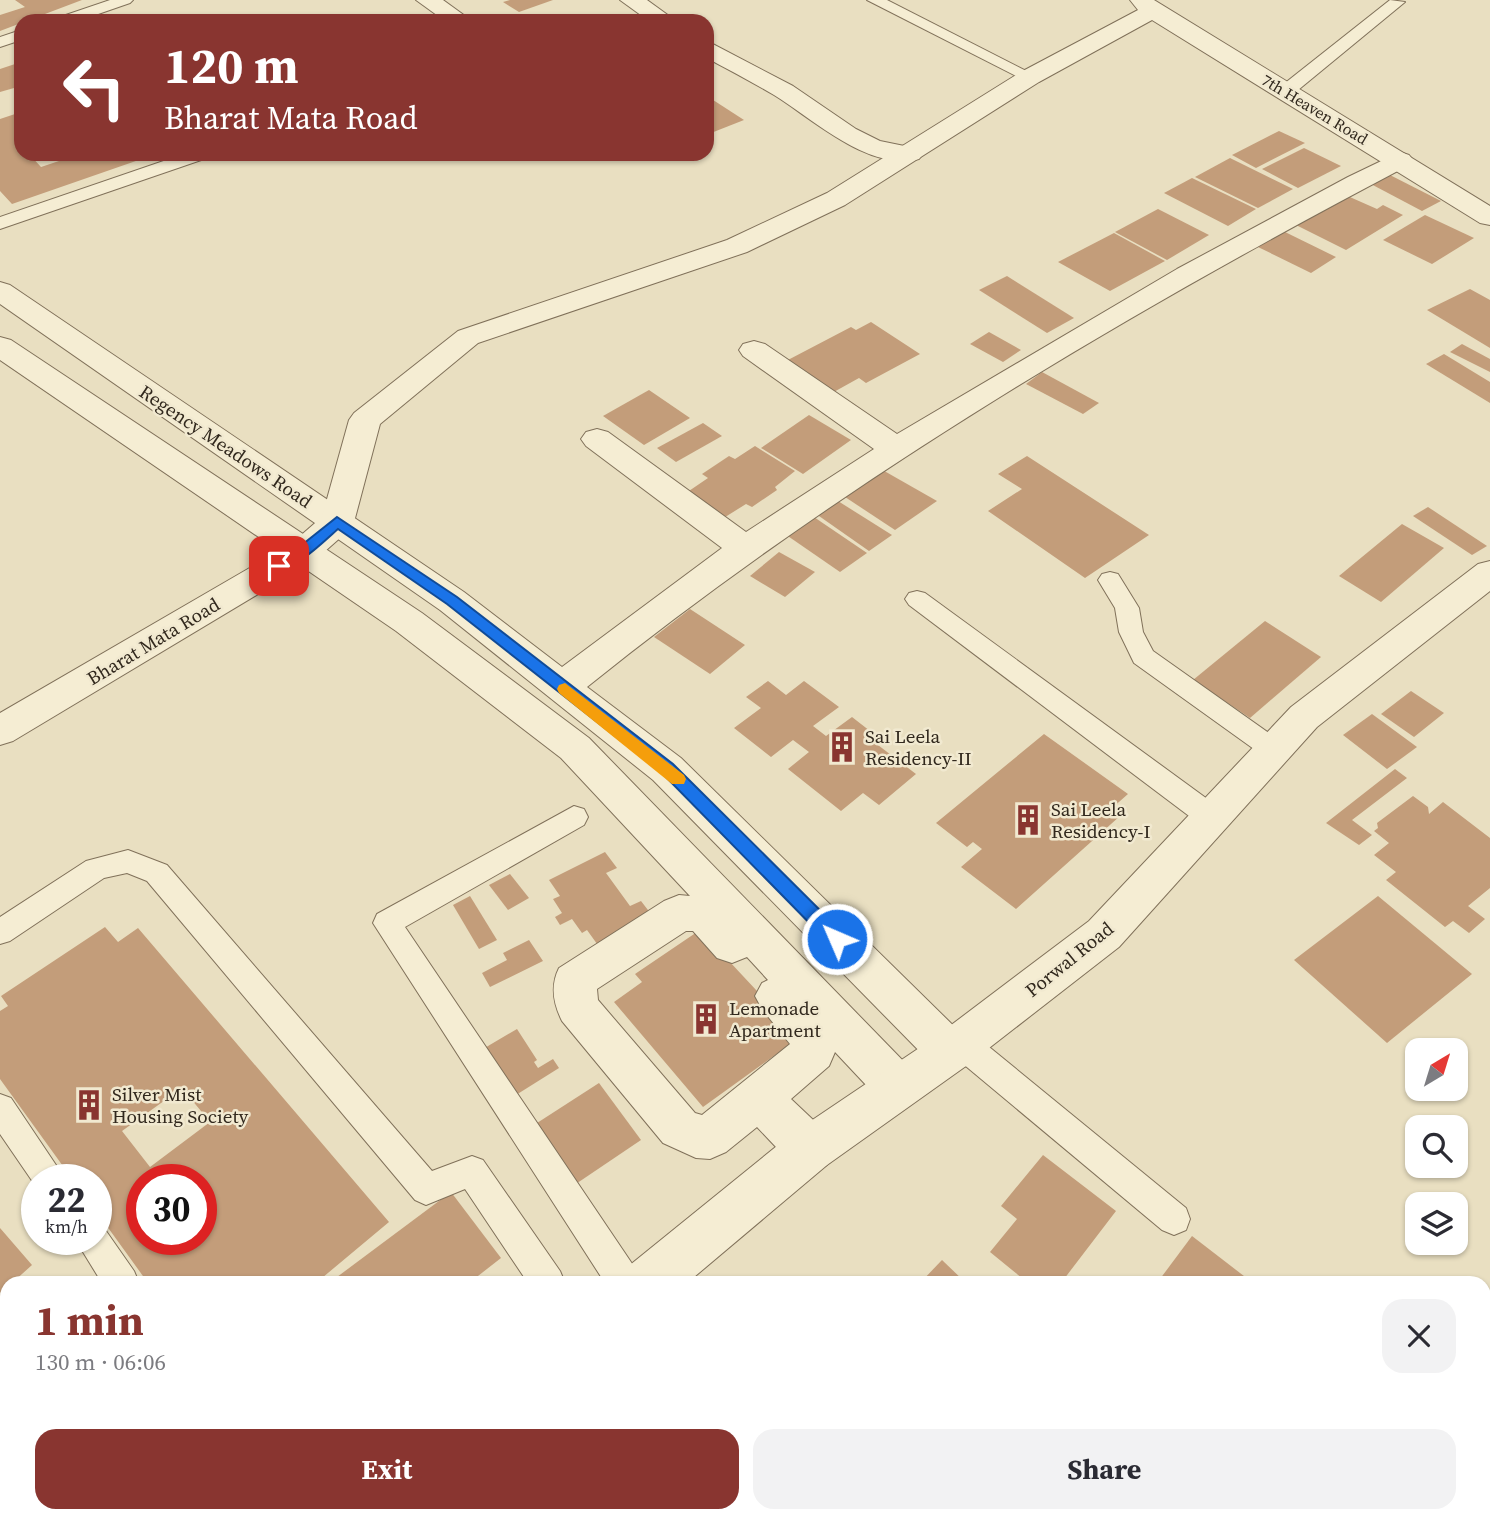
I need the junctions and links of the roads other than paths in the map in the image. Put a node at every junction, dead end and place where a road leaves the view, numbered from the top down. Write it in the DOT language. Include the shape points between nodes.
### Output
graph roads {
  1 [pos="125,0"];
  2 [pos="427,0"];
  3 [pos="631,0"];
  4 [pos="875,0"];
  5 [pos="1398,2"];
  6 [pos="1146,6"];
  7 [pos="84,14"];
  8 [pos="450,14"];
  9 [pos="654,14"];
  10 [pos="714,52"];
  11 [pos="1030,77"];
  12 [pos="1286,91"];
  13 [pos="911,154"];
  14 [pos="1400,160"];
  15 [pos="180,161"];
  16 [pos="1490,217"];
  17 [pos="2,219"];
  18 [pos="0,291"];
  19 [pos="0,346"];
  20 [pos="754,350"];
  21 [pos="597,439"];
  22 [pos="896,449"];
  23 [pos="337,522"];
  24 [pos="746,549"];
  25 [pos="303,552"];
  26 [pos="1490,573"];
  27 [pos="1110,580"];
  28 [pos="917,599"];
  29 [pos="562,687"];
  30 [pos="0,731"];
  31 [pos="1274,750"];
  32 [pos="574,817"];
  33 [pos="1211,817"];
  34 [pos="0,932"];
  35 [pos="955,1047"];
  36 [pos="898,1087"];
  37 [pos="760,1098"];
  38 [pos="0,1108"];
  39 [pos="810,1149"];
  40 [pos="39,1164"];
  41 [pos="1174,1219"];
  42 [pos="103,1255"];
  43 [pos="117,1276"];
  44 [pos="543,1276"];
  45 [pos="620,1276"];
  46 [pos="656,1276"];
  1 -- 7 [label="lane"];
  2 -- 8 [label="street"];
  3 -- 9 [label="street"];
  4 -- 11 [label="lane"];
  5 -- 12 [label="lane"];
  6 -- 11 [label="street"];
  6 -- 12 [label="street, 7th Heaven Road"];
  10 -- 13 [label="street" via="784,91 847,134 873,147"];
  11 -- 13 [label="street"];
  12 -- 14 [label="street, 7th Heaven Road"];
  13 -- 23 [label="street" via="836,200 737,246 468,337 365,420"];
  14 -- 16 [label="street, 7th Heaven Road"];
  14 -- 22 [label="street" via="1187,273"];
  15 -- 17 [label="lane"];
  18 -- 23 [label="street, Regency Meadows Road"];
  19 -- 25 [label="street"];
  20 -- 22 [label="street"];
  21 -- 24 [label="street"];
  22 -- 24 [label="street" via="786,518"];
  23 -- 25 [label="street, Bharat Mata Road"];
  23 -- 29 [label="street, Regency Meadows Road" via="452,601"];
  24 -- 29 [label="street"];
  25 -- 30 [label="street, Bharat Mata Road"];
  25 -- 36 [label="street" via="409,622 575,748"];
  26 -- 31 [label="street, Porwal Road" via="1304,717"];
  27 -- 31 [label="lane" via="1128,608 1131,632 1143,657"];
  28 -- 33 [label="lane"];
  29 -- 35 [label="street, Regency Meadows Road" via="667,769"];
  31 -- 33 [label="street, Porwal Road"];
  32 -- 45 [label="lane" via="387,923"];
  33 -- 35 [label="street, Porwal Road" via="1104,934"];
  34 -- 44 [label="lane" via="96,869 128,861 157,873 426,1189 472,1171"];
  35 -- 36 [label="street, Porwal Road"];
  35 -- 41 [label="lane"];
  36 -- 39 [label="street, Porwal Road"];
  37 -- 37 [label="street" via="710,1137 679,1128 577,1007 574,981 680,913 704,914 811,1035 813,1052"];
  37 -- 39 [label="street"];
  38 -- 40 [label="lane"];
  39 -- 46 [label="street, Porwal Road"];
  42 -- 43 [label="lane"];
}
